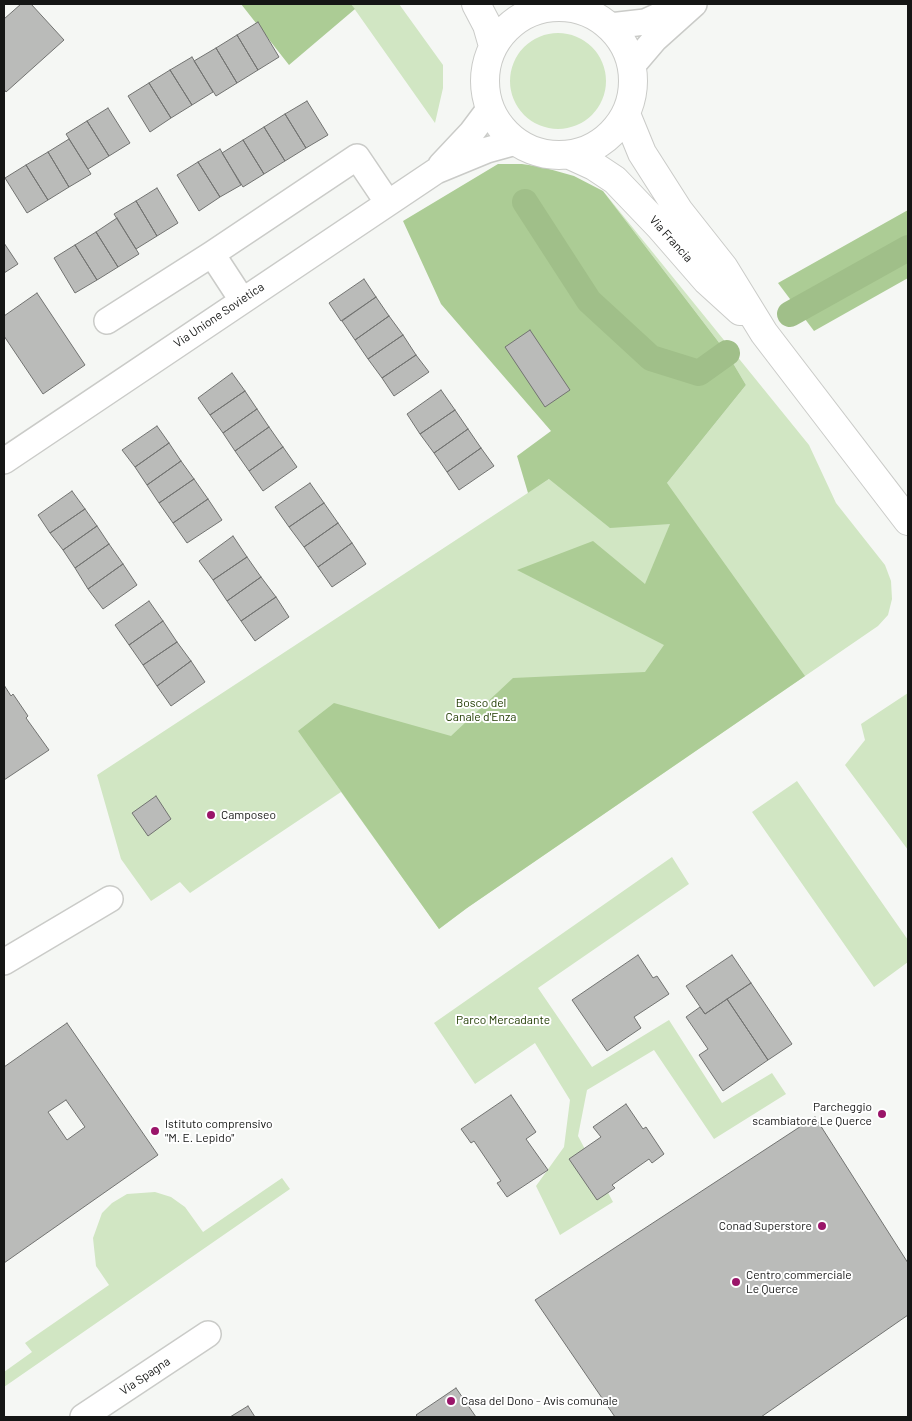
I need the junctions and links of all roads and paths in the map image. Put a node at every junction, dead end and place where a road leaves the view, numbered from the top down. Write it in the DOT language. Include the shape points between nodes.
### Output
graph roads {
  1 [pos="476,4"];
  2 [pos="685,4"];
  3 [pos="694,4"];
  4 [pos="539,6"];
  5 [pos="610,26"];
  6 [pos="493,46"];
  7 [pos="632,66"];
  8 [pos="490,108"];
  9 [pos="626,114"];
  10 [pos="516,142"];
  11 [pos="570,155"];
  12 [pos="436,170"];
  13 [pos="388,203"];
  14 [pos="212,254"];
  15 [pos="242,300"];
  16 [pos="107,320"];
  17 [pos="764,333"];
  18 [pos="4,462"];
  19 [pos="908,521"];
  20 [pos="110,899"];
  21 [pos="4,962"];
  22 [pos="208,1334"];
  23 [pos="83,1417"];
  1 -- 6 [label="street" via="488,25"];
  2 -- 5 [label="street" via="646,22"];
  3 -- 7 [label="street" via="655,39"];
  4 -- 5 [label="street, Via Francia" via="567,7 590,13"];
  4 -- 6 [label="street, Via Francia" via="505,29"];
  5 -- 7 [label="street, Via Francia" via="624,44"];
  6 -- 8 [label="street, Via Francia" via="486,66 485,88"];
  7 -- 9 [label="street, Via Francia" via="633,90"];
  8 -- 10 [label="street, Via Francia" via="501,127"];
  8 -- 12 [label="street, Via Unione Sovietica"];
  9 -- 11 [label="street, Via Francia" via="612,133 593,148"];
  9 -- 17 [label="street, Via Francia" via="642,152 674,202 724,268"];
  10 -- 11 [label="street, Via Francia" via="533,151"];
  10 -- 12 [label="street, Via Unione Sovietica"];
  11 -- 17 [label="street, Via Francia" via="615,180 707,281"];
  12 -- 13 [label="street, Via Unione Sovietica"];
  13 -- 14 [label="street" via="357,157"];
  13 -- 15 [label="street, Via Unione Sovietica"];
  14 -- 15 [label="street"];
  14 -- 16 [label="street"];
  15 -- 18 [label="street, Via Unione Sovietica"];
  17 -- 19 [label="street, Via Francia"];
  20 -- 21 [label="street"];
  22 -- 23 [label="street, Via Spagna"];
}
